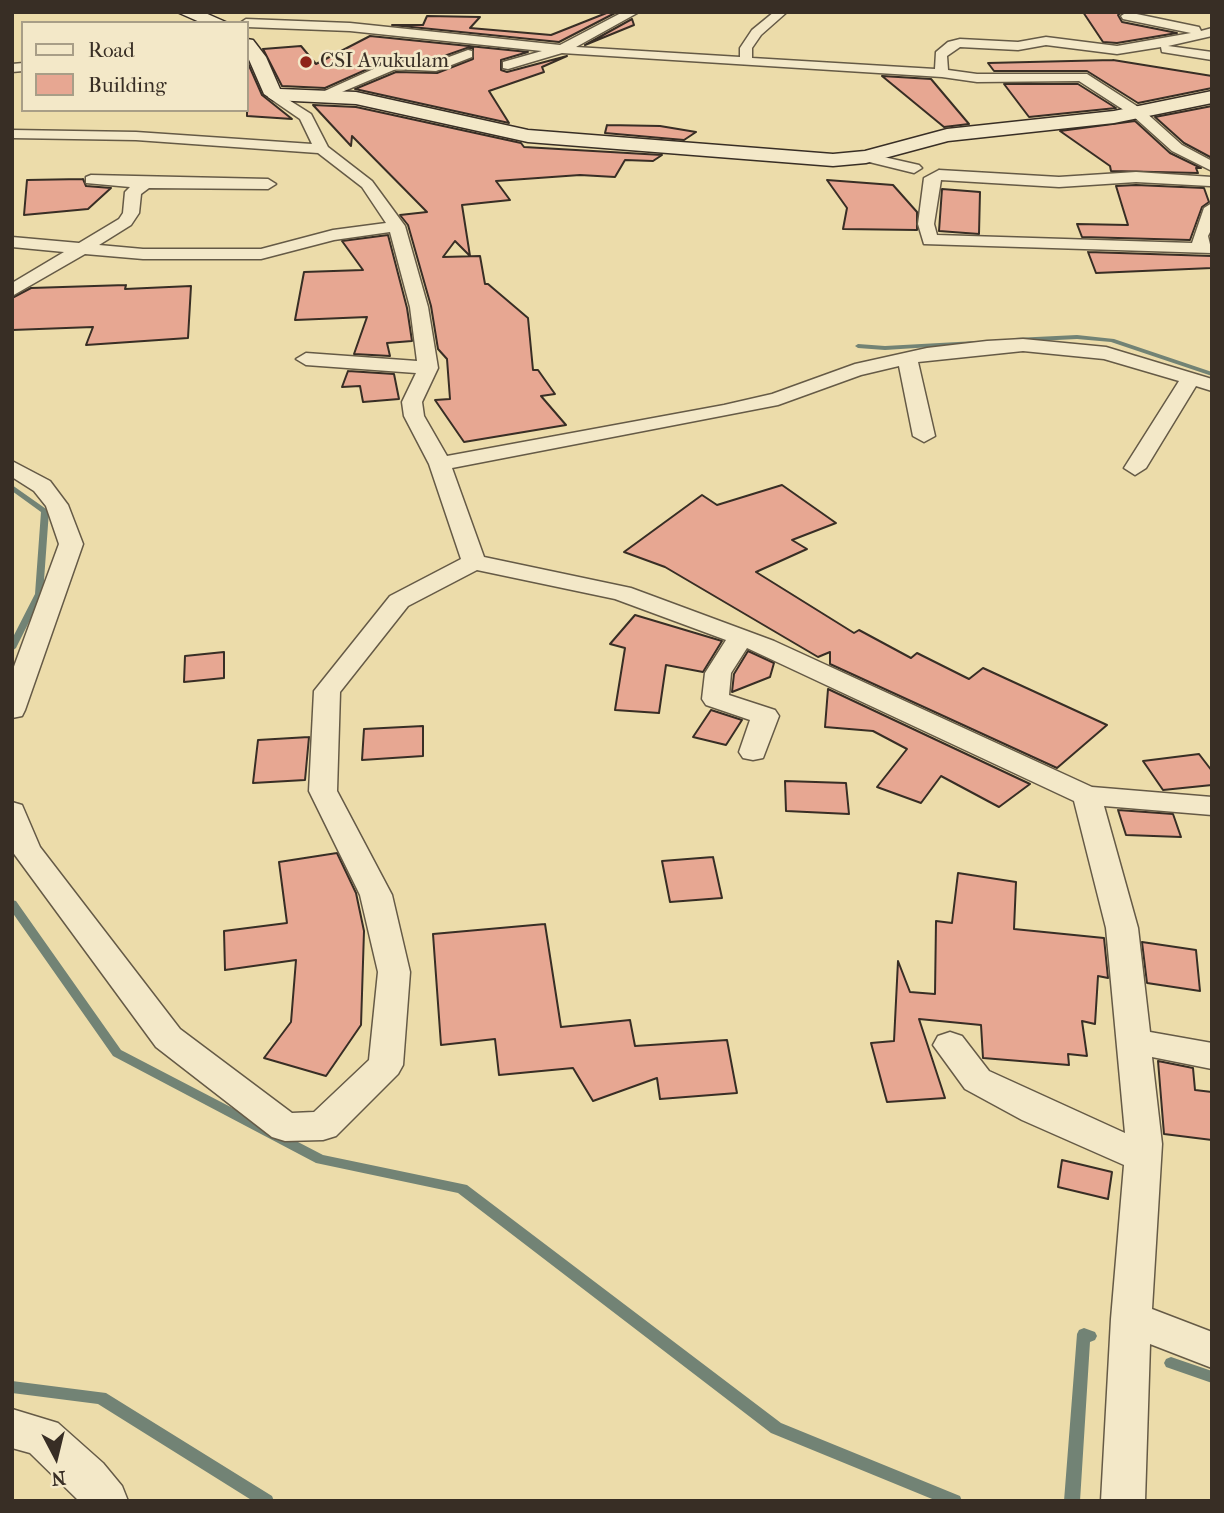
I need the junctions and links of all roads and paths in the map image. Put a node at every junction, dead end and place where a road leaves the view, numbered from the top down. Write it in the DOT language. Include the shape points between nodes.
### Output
graph roads {
  1 [pos="185,12"];
  2 [pos="633,12"];
  3 [pos="781,12"];
  4 [pos="1127,16"];
  5 [pos="214,21"];
  6 [pos="248,23"];
  7 [pos="449,23"];
  8 [pos="1212,32"];
  9 [pos="435,36"];
  10 [pos="248,46"];
  11 [pos="1149,46"];
  12 [pos="562,48"];
  13 [pos="468,54"];
  14 [pos="1212,56"];
  15 [pos="746,61"];
  16 [pos="1212,64"];
  17 [pos="508,65"];
  18 [pos="1191,67"];
  19 [pos="942,73"];
  20 [pos="274,93"];
  21 [pos="325,94"];
  22 [pos="1212,97"];
  23 [pos="1138,113"];
  24 [pos="12,134"];
  25 [pos="322,149"];
  26 [pos="866,157"];
  27 [pos="914,168"];
  28 [pos="91,180"];
  29 [pos="145,183"];
  30 [pos="268,184"];
  31 [pos="1211,194"];
  32 [pos="397,226"];
  33 [pos="12,243"];
  34 [pos="1206,248"];
  35 [pos="82,250"];
  36 [pos="12,291"];
  37 [pos="906,358"];
  38 [pos="306,359"];
  39 [pos="429,368"];
  40 [pos="1189,381"];
  41 [pos="1212,385"];
  42 [pos="925,436"];
  43 [pos="440,464"];
  44 [pos="12,467"];
  45 [pos="1135,468"];
  46 [pos="474,562"];
  47 [pos="741,638"];
  48 [pos="12,710"];
  49 [pos="753,752"];
  50 [pos="1087,796"];
  51 [pos="1212,806"];
  52 [pos="12,811"];
  53 [pos="1133,1041"];
  54 [pos="950,1045"];
  55 [pos="1212,1056"];
  56 [pos="1143,1157"];
  57 [pos="1131,1319"];
  58 [pos="1212,1350"];
  59 [pos="12,1427"];
  60 [pos="106,1501"];
  61 [pos="1123,1501"];
  1 -- 5 [label="main road"];
  2 -- 12 [label="street"];
  3 -- 15 [label="street" via="756,33 746,48"];
  4 -- 8 [label="street"];
  6 -- 9 [label="street"];
  7 -- 9 [label="street"];
  8 -- 11 [label="street"];
  9 -- 12 [label="street"];
  10 -- 20 [label="main road"];
  11 -- 14 [label="street"];
  11 -- 19 [label="street" via="1117,50 1046,41 1018,46 960,43 941,55"];
  12 -- 15 [label="street"];
  12 -- 17 [label="street"];
  13 -- 21 [label="street" via="431,68 394,65"];
  15 -- 19 [label="street"];
  16 -- 18 [label="street"];
  19 -- 23 [label="street" via="1004,79 1082,77"];
  20 -- 21 [label="main road"];
  20 -- 25 [label="street" via="306,117"];
  21 -- 26 [label="main road" via="528,136 833,160"];
  22 -- 23 [label="main road"];
  23 -- 26 [label="main road" via="947,135"];
  23 -- 31 [label="street" via="1177,148"];
  24 -- 25 [label="street" via="136,135"];
  25 -- 32 [label="street" via="367,184"];
  26 -- 27 [label="street"];
  28 -- 29 [label="street"];
  29 -- 30 [label="street"];
  29 -- 35 [label="street" via="132,192 131,214 125,222"];
  31 -- 34 [label="street" via="1200,236"];
  31 -- 34 [label="street" via="1136,177 1059,182 939,175 932,178 926,224 930,240"];
  32 -- 35 [label="street" via="334,235 261,254"];
  32 -- 39 [label="street" via="419,307"];
  33 -- 35 [label="street"];
  35 -- 36 [label="street"];
  37 -- 40 [label="street" via="1023,345 1073,347 1134,360"];
  37 -- 42 [label="street"];
  37 -- 43 [label="street" via="855,370 778,399"];
  38 -- 39 [label="street"];
  39 -- 43 [label="street" via="412,402 414,416"];
  40 -- 41 [label="street"];
  40 -- 45 [label="street"];
  43 -- 46 [label="street"];
  44 -- 48 [label="street" via="42,486 57,505 71,544"];
  46 -- 47 [label="street" via="622,593"];
  46 -- 52 [label="street" via="398,601 327,691 323,791 376,895 394,972 386,1065 324,1126 285,1127 167,1038 26,849"];
  47 -- 49 [label="street" via="718,673 715,699 765,716"];
  47 -- 50 [label="street"];
  50 -- 51 [label="street"];
  50 -- 53 [label="street" via="1122,928"];
  53 -- 55 [label="street"];
  53 -- 56 [label="street"];
  54 -- 56 [label="street" via="977,1080"];
  56 -- 57 [label="street"];
  57 -- 58 [label="street"];
  57 -- 61 [label="street"];
  59 -- 60 [label="street" via="43,1437"];
}
